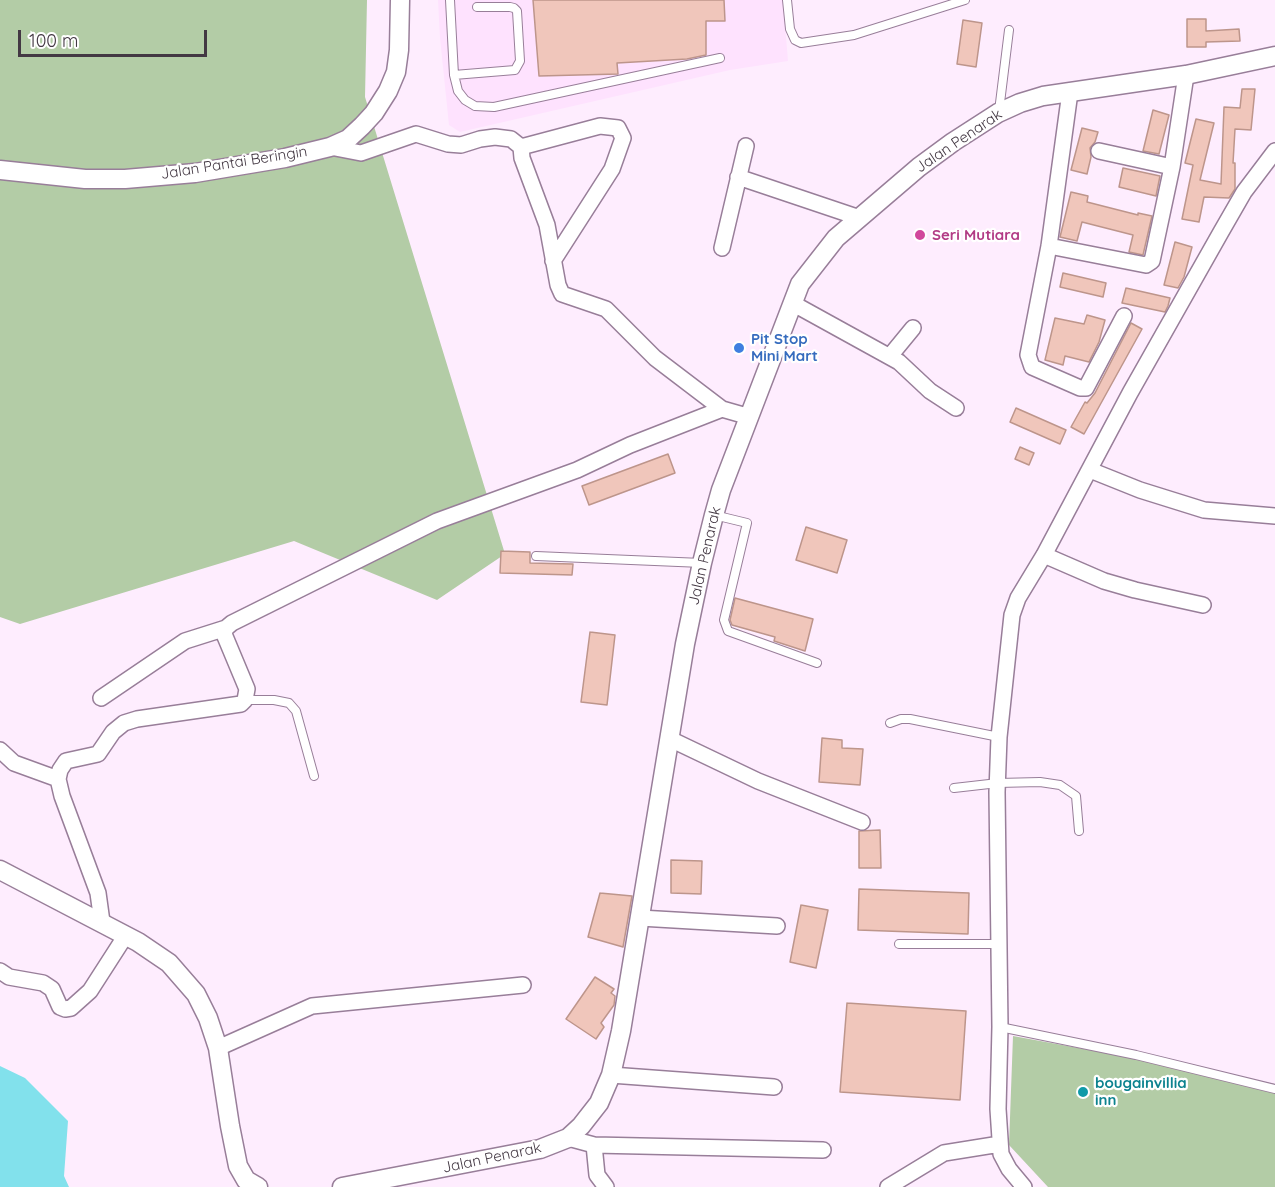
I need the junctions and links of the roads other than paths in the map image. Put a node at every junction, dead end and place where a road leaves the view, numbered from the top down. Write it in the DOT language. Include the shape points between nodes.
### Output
graph roads {
  1 [pos="400,0"];
  2 [pos="450,0"];
  3 [pos="787,0"];
  4 [pos="965,0"];
  5 [pos="477,7"];
  6 [pos="1009,30"];
  7 [pos="1275,56"];
  8 [pos="720,58"];
  9 [pos="454,75"];
  10 [pos="1186,75"];
  11 [pos="1070,92"];
  12 [pos="998,113"];
  13 [pos="746,146"];
  14 [pos="330,147"];
  15 [pos="521,147"];
  16 [pos="1099,151"];
  17 [pos="1275,151"];
  18 [pos="1172,167"];
  19 [pos="0,171"];
  20 [pos="738,177"];
  21 [pos="860,218"];
  22 [pos="1049,246"];
  23 [pos="722,248"];
  24 [pos="553,261"];
  25 [pos="792,303"];
  26 [pos="1124,316"];
  27 [pos="913,328"];
  28 [pos="890,356"];
  29 [pos="956,408"];
  30 [pos="722,409"];
  31 [pos="750,417"];
  32 [pos="1090,470"];
  33 [pos="714,515"];
  34 [pos="1275,516"];
  35 [pos="1044,555"];
  36 [pos="536,556"];
  37 [pos="702,563"];
  38 [pos="1203,605"];
  39 [pos="226,628"];
  40 [pos="817,663"];
  41 [pos="101,698"];
  42 [pos="245,700"];
  43 [pos="890,723"];
  44 [pos="999,737"];
  45 [pos="670,739"];
  46 [pos="0,750"];
  47 [pos="314,776"];
  48 [pos="58,779"];
  49 [pos="998,783"];
  50 [pos="954,788"];
  51 [pos="862,822"];
  52 [pos="1079,831"];
  53 [pos="0,870"];
  54 [pos="640,918"];
  55 [pos="102,922"];
  56 [pos="777,926"];
  57 [pos="126,935"];
  58 [pos="899,944"];
  59 [pos="999,944"];
  60 [pos="0,971"];
  61 [pos="523,985"];
  62 [pos="1000,1027"];
  63 [pos="218,1047"];
  64 [pos="611,1075"];
  65 [pos="774,1087"];
  66 [pos="1275,1089"];
  67 [pos="568,1138"];
  68 [pos="1000,1144"];
  69 [pos="594,1145"];
  70 [pos="823,1150"];
  71 [pos="389,1183"];
  72 [pos="256,1186"];
  73 [pos="604,1186"];
  74 [pos="342,1187"];
  75 [pos="888,1187"];
  76 [pos="1024,1187"];
  1 -- 14 [label="street, Jalan Pantai Beringin" via="399,50 388,91 362,126 348,139"];
  2 -- 9 [label="lane"];
  3 -- 4 [label="lane" via="790,29 801,43 854,35"];
  5 -- 9 [label="lane" via="510,7 517,11 520,61 515,70"];
  6 -- 12 [label="lane"];
  7 -- 10 [label="street, Jalan Penarak"];
  8 -- 9 [label="lane" via="494,107 475,106 465,100"];
  10 -- 11 [label="street, Jalan Penarak"];
  10 -- 18 [label="street"];
  11 -- 12 [label="street, Jalan Penarak" via="1036,98"];
  11 -- 22 [label="street"];
  12 -- 21 [label="street, Jalan Penarak" via="919,167"];
  13 -- 20 [label="street"];
  14 -- 15 [label="street" via="361,153 416,134 461,145 495,137 511,139"];
  14 -- 19 [label="street, Jalan Pantai Beringin" via="285,158 125,179"];
  15 -- 24 [label="street" via="547,225"];
  15 -- 24 [label="street" via="600,126 618,128 623,138 612,169"];
  16 -- 18 [label="street"];
  17 -- 32 [label="street" via="1244,192"];
  18 -- 22 [label="street" via="1150,263"];
  20 -- 21 [label="street"];
  20 -- 23 [label="street"];
  21 -- 25 [label="street, Jalan Penarak" via="836,238 813,266"];
  22 -- 26 [label="street" via="1028,355 1032,366 1086,388"];
  24 -- 30 [label="street" via="562,294 606,309 655,358"];
  25 -- 28 [label="street"];
  25 -- 31 [label="street, Jalan Penarak"];
  27 -- 28 [label="street"];
  28 -- 29 [label="street"];
  30 -- 31 [label="street"];
  30 -- 39 [label="street" via="577,470 437,521"];
  31 -- 33 [label="street, Jalan Penarak"];
  32 -- 34 [label="street" via="1204,510"];
  32 -- 35 [label="street"];
  33 -- 37 [label="street, Jalan Penarak"];
  33 -- 40 [label="lane" via="747,523 724,620 728,631"];
  35 -- 38 [label="street" via="1104,581"];
  35 -- 44 [label="street" via="1012,615"];
  36 -- 37 [label="lane"];
  37 -- 45 [label="street, Jalan Penarak"];
  39 -- 41 [label="street" via="185,641"];
  39 -- 42 [label="street" via="224,634 247,688"];
  42 -- 47 [label="lane" via="289,703 296,711"];
  42 -- 48 [label="street" via="241,704 124,723 98,754 66,761"];
  43 -- 44 [label="lane" via="910,719"];
  44 -- 49 [label="street"];
  45 -- 51 [label="street" via="758,781"];
  45 -- 54 [label="street, Jalan Penarak"];
  46 -- 48 [label="street" via="14,763"];
  48 -- 55 [label="street" via="98,893"];
  49 -- 50 [label="lane"];
  49 -- 52 [label="lane" via="1060,785 1076,796"];
  49 -- 59 [label="street"];
  53 -- 55 [label="street"];
  54 -- 56 [label="street"];
  54 -- 64 [label="street, Jalan Penarak"];
  55 -- 57 [label="street"];
  57 -- 60 [label="street" via="90,991 71,1008 60,1006 52,989 43,983 9,977"];
  57 -- 63 [label="street" via="169,963 195,994"];
  58 -- 59 [label="lane"];
  59 -- 62 [label="street"];
  61 -- 63 [label="street" via="312,1006"];
  62 -- 66 [label="lane"];
  62 -- 68 [label="street"];
  63 -- 72 [label="street" via="238,1166 246,1180"];
  64 -- 65 [label="street"];
  64 -- 67 [label="street, Jalan Penarak" via="599,1103"];
  67 -- 69 [label="street"];
  67 -- 71 [label="street, Jalan Penarak" via="540,1149"];
  68 -- 75 [label="street" via="944,1153"];
  68 -- 76 [label="street" via="1009,1169"];
  69 -- 70 [label="street"];
  69 -- 73 [label="street" via="597,1175"];
  71 -- 74 [label="street, Jalan Penarak"];
}
